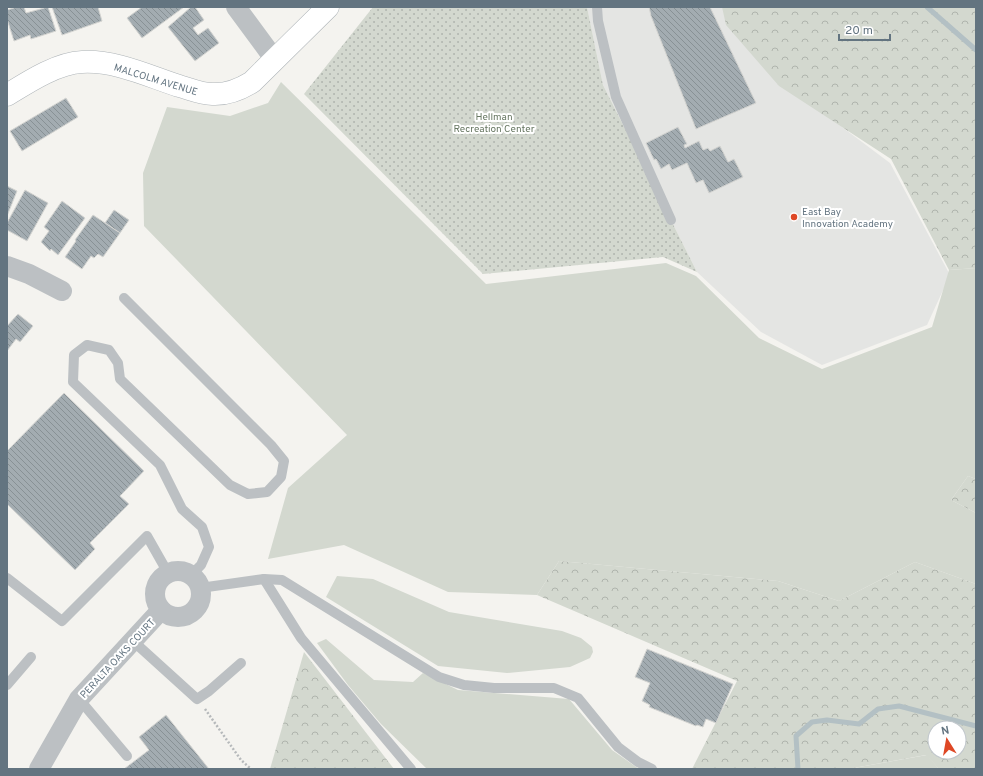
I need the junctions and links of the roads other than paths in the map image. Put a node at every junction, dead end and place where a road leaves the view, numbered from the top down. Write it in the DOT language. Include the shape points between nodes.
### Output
graph roads {
  1 [pos="236,7"];
  2 [pos="328,7"];
  3 [pos="597,7"];
  4 [pos="275,60"];
  5 [pos="7,95"];
  6 [pos="671,220"];
  7 [pos="7,266"];
  8 [pos="62,291"];
  9 [pos="124,298"];
  10 [pos="168,573"];
  11 [pos="7,578"];
  12 [pos="264,579"];
  13 [pos="196,581"];
  14 [pos="161,610"];
  15 [pos="133,641"];
  16 [pos="31,657"];
  17 [pos="241,663"];
  18 [pos="7,684"];
  19 [pos="79,699"];
  20 [pos="127,756"];
  21 [pos="39,769"];
  22 [pos="411,769"];
  23 [pos="652,769"];
  1 -- 4 [label="street"];
  2 -- 4 [label="street, MALCOLM AVENUE"];
  3 -- 6 [label="lane" via="616,98"];
  4 -- 5 [label="street, MALCOLM AVENUE" via="252,82 226,94 197,92 101,62 80,62 40,76"];
  7 -- 8 [label="street" via="34,276"];
  9 -- 13 [label="lane" via="284,461 281,477 267,492 248,494 230,485 120,379 118,363 110,350 87,345 74,355 74,382 160,465 182,509 202,527 209,547"];
  10 -- 11 [label="lane" via="147,536 62,621"];
  10 -- 13 [label="street" via="180,571"];
  10 -- 14 [label="street, PERALTA OAKS COURT" via="157,583 154,590"];
  12 -- 13 [label="lane"];
  12 -- 22 [label="lane" via="301,638"];
  12 -- 23 [label="lane" via="282,580 439,677 464,685 494,688 554,688 578,698 618,747"];
  13 -- 14 [label="street, PERALTA OAKS COURT" via="201,595 199,603 189,614 175,617"];
  14 -- 15 [label="street, PERALTA OAKS COURT"];
  15 -- 17 [label="lane" via="197,699 210,691"];
  15 -- 19 [label="street, PERALTA OAKS COURT"];
  16 -- 18 [label="lane"];
  19 -- 20 [label="lane"];
  19 -- 21 [label="street, PERALTA OAKS COURT"];
}
